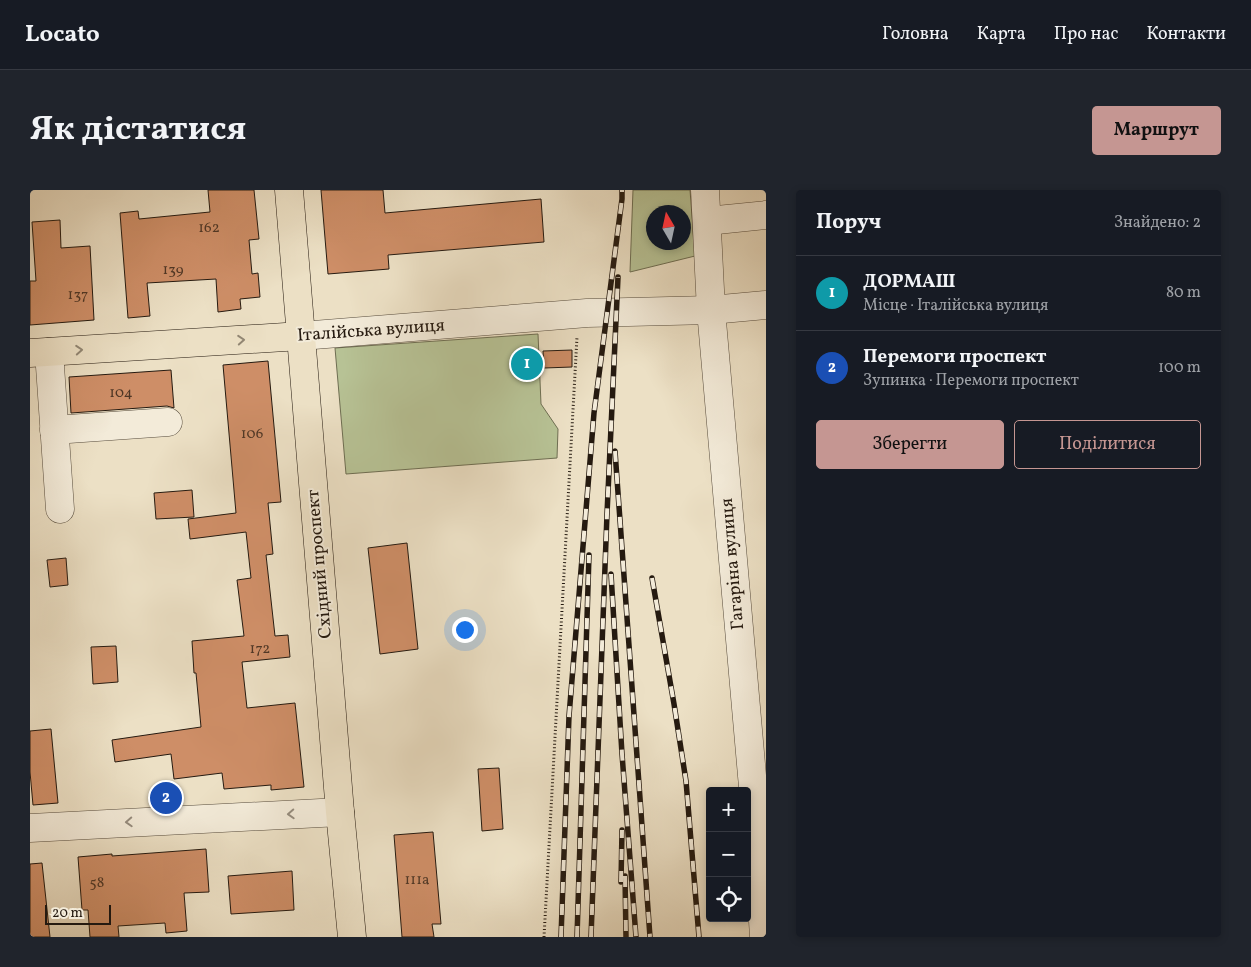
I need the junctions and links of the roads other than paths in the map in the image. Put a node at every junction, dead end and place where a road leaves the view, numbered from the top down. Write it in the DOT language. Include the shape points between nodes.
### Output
graph roads {
  1 [pos="289,190"];
  2 [pos="705,190"];
  3 [pos="766,215"];
  4 [pos="707,221"];
  5 [pos="766,305"];
  6 [pos="711,310"];
  7 [pos="301,336"];
  8 [pos="40,353"];
  9 [pos="168,422"];
  10 [pos="54,430"];
  11 [pos="60,509"];
  12 [pos="340,812"];
  13 [pos="30,828"];
  14 [pos="352,937"];
  15 [pos="764,937"];
  1 -- 7 [label="main road, Східний проспект"];
  2 -- 4 [label="street, Гагаріна вулиця"];
  3 -- 4 [label="street"];
  4 -- 6 [label="street, Гагаріна вулиця"];
  5 -- 6 [label="street, Італійська вулиця"];
  6 -- 7 [label="street, Італійська вулиця" via="578,314"];
  6 -- 15 [label="street, Гагаріна вулиця"];
  8 -- 7 [label="main road, Італійська вулиця, one-way"];
  7 -- 12 [label="main road, Східний проспект"];
  8 -- 10 [label="street"];
  9 -- 10 [label="street"];
  10 -- 11 [label="street"];
  12 -- 13 [label="street, one-way"];
  12 -- 14 [label="main road, Східний проспект"];
}
